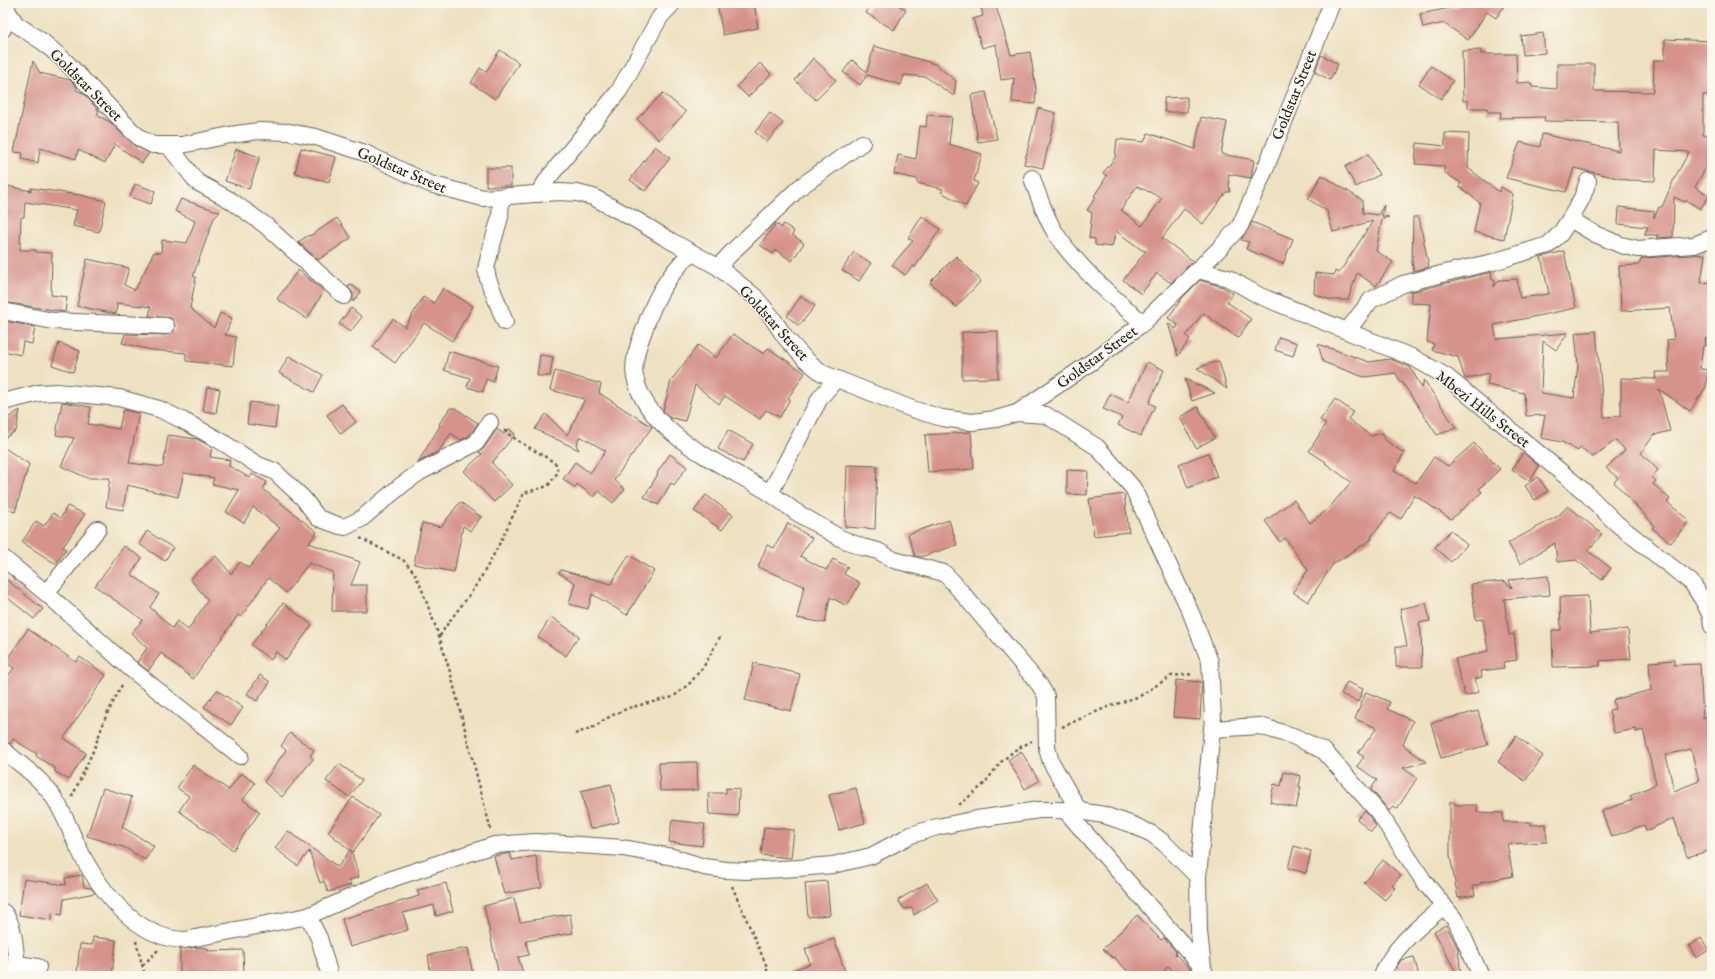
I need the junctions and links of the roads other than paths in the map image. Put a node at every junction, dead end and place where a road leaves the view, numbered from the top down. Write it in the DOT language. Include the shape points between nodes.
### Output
graph roads {
  1 [pos="673,3"];
  2 [pos="1332,3"];
  3 [pos="6,5"];
  4 [pos="3,29"];
  5 [pos="862,143"];
  6 [pos="168,145"];
  7 [pos="1032,178"];
  8 [pos="1588,181"];
  9 [pos="538,194"];
  10 [pos="502,197"];
  11 [pos="1570,219"];
  12 [pos="1712,238"];
  13 [pos="691,253"];
  14 [pos="718,267"];
  15 [pos="1198,270"];
  16 [pos="344,296"];
  17 [pos="3,311"];
  18 [pos="505,322"];
  19 [pos="1143,322"];
  20 [pos="166,326"];
  21 [pos="1347,331"];
  22 [pos="836,379"];
  23 [pos="3,402"];
  24 [pos="1017,413"];
  25 [pos="490,422"];
  26 [pos="770,493"];
  27 [pos="98,529"];
  28 [pos="3,558"];
  29 [pos="46,593"];
  30 [pos="1712,626"];
  31 [pos="1212,729"];
  32 [pos="3,750"];
  33 [pos="240,756"];
  34 [pos="1072,811"];
  35 [pos="1198,877"];
  36 [pos="1444,906"];
  37 [pos="3,912"];
  38 [pos="308,916"];
  39 [pos="38,967"];
  40 [pos="16,970"];
  41 [pos="1204,972"];
  42 [pos="330,976"];
  43 [pos="1382,976"];
  44 [pos="1481,976"];
  1 -- 9 [label="street" via="660,17 619,91"];
  2 -- 15 [label="street, Goldstar Street" via="1245,218"];
  3 -- 4 [label="street"];
  3 -- 6 [label="street, Goldstar Street" via="16,24 43,42 141,139 153,145"];
  5 -- 14 [label="street" via="800,187"];
  6 -- 10 [label="street, Goldstar Street" via="182,145 259,131 289,132 316,137 365,153 430,184 482,198"];
  6 -- 16 [label="street" via="197,182 230,200 265,225"];
  7 -- 19 [label="street" via="1053,229 1067,249 1119,302"];
  8 -- 11 [label="street"];
  9 -- 10 [label="street, Goldstar Street"];
  9 -- 13 [label="street, Goldstar Street" via="577,193 593,198"];
  10 -- 18 [label="street" via="500,217 486,269"];
  11 -- 12 [label="street" via="1595,234 1638,249 1694,245"];
  11 -- 21 [label="street" via="1560,234 1548,245 1493,262 1403,284 1371,300"];
  13 -- 14 [label="street, Goldstar Street"];
  13 -- 26 [label="street" via="667,279 649,314 636,357 635,376 639,389 652,412 672,432 703,454"];
  14 -- 22 [label="street, Goldstar Street" via="754,296 805,360 822,373"];
  15 -- 19 [label="street, Goldstar Street"];
  15 -- 21 [label="street, Mbezi Hills Street" via="1228,278 1260,296"];
  17 -- 20 [label="street" via="53,321"];
  19 -- 24 [label="street, Goldstar Street" via="1093,361"];
  21 -- 30 [label="street, Mbezi Hills Street" via="1414,358 1447,377 1586,493 1616,523 1692,584 1711,616"];
  22 -- 24 [label="street, Goldstar Street" via="886,400 942,418 972,422"];
  22 -- 26 [label="street" via="820,398"];
  23 -- 25 [label="street" via="39,393 57,392 119,398 159,409 219,440 258,465 274,471 303,498 318,518 345,527 361,519 420,472 476,443"];
  24 -- 31 [label="street" via="1046,415 1097,447 1133,488 1191,613 1210,662"];
  26 -- 34 [label="street" via="840,538 878,551 894,560 944,573 952,581 1039,684 1046,696 1047,748"];
  27 -- 29 [label="street"];
  28 -- 29 [label="street"];
  29 -- 33 [label="street" via="131,669"];
  31 -- 35 [label="street"];
  31 -- 36 [label="street" via="1260,726 1293,736 1324,752 1379,813 1423,880"];
  32 -- 38 [label="street" via="34,775 52,795 77,846 102,887 130,919 150,931 173,940 185,940"];
  34 -- 35 [label="street" via="1104,815 1152,834"];
  34 -- 38 [label="street" via="1040,810 960,822 911,835 871,856 833,865 746,871 704,867 673,857 623,848 536,842 494,845 394,878"];
  34 -- 41 [label="street"];
  35 -- 41 [label="street" via="1199,932"];
  36 -- 43 [label="street" via="1399,947"];
  36 -- 44 [label="street" via="1456,921"];
  37 -- 40 [label="street" via="8,916 12,931"];
  38 -- 42 [label="street" via="319,938"];
  39 -- 40 [label="street"];
}
